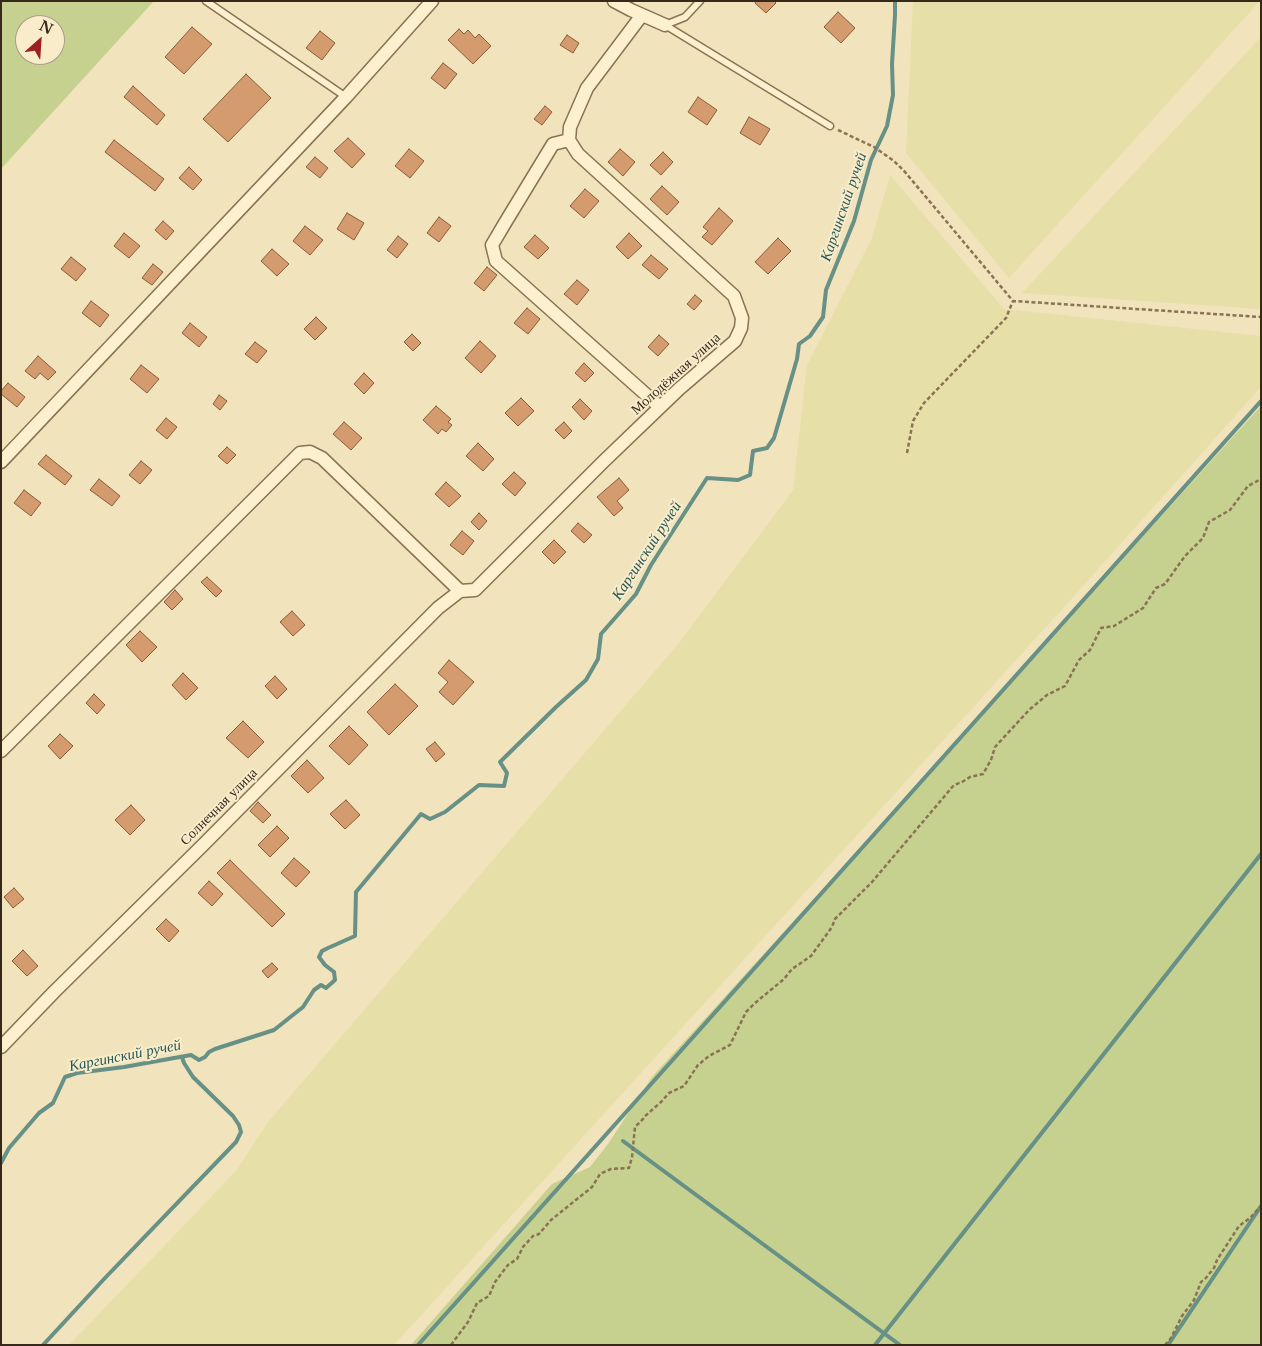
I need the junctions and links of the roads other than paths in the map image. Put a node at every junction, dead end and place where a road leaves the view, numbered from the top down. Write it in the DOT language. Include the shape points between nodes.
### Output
graph roads {
  1 [pos="432,1"];
  2 [pos="614,1"];
  3 [pos="700,1"];
  4 [pos="206,2"];
  5 [pos="642,15"];
  6 [pos="666,25"];
  7 [pos="346,97"];
  8 [pos="830,126"];
  9 [pos="569,140"];
  10 [pos="660,407"];
  11 [pos="1,462"];
  12 [pos="460,591"];
  13 [pos="1,751"];
  14 [pos="1,1047"];
  1 -- 7 [label="street"];
  2 -- 5 [label="street"];
  3 -- 6 [label="lane" via="685,17"];
  4 -- 7 [label="lane"];
  5 -- 6 [label="street"];
  5 -- 9 [label="street" via="588,88 570,127"];
  6 -- 8 [label="lane"];
  7 -- 11 [label="street"];
  9 -- 10 [label="street" via="554,144 505,223 492,245 496,262"];
  9 -- 10 [label="street, Молодёжная улица" via="578,154 734,296 742,318 735,341"];
  10 -- 12 [label="street, Молодёжная улица" via="475,590"];
  12 -- 13 [label="street" via="322,458 310,452 300,454"];
  12 -- 14 [label="street, Солнечная улица" via="438,608"];
}
